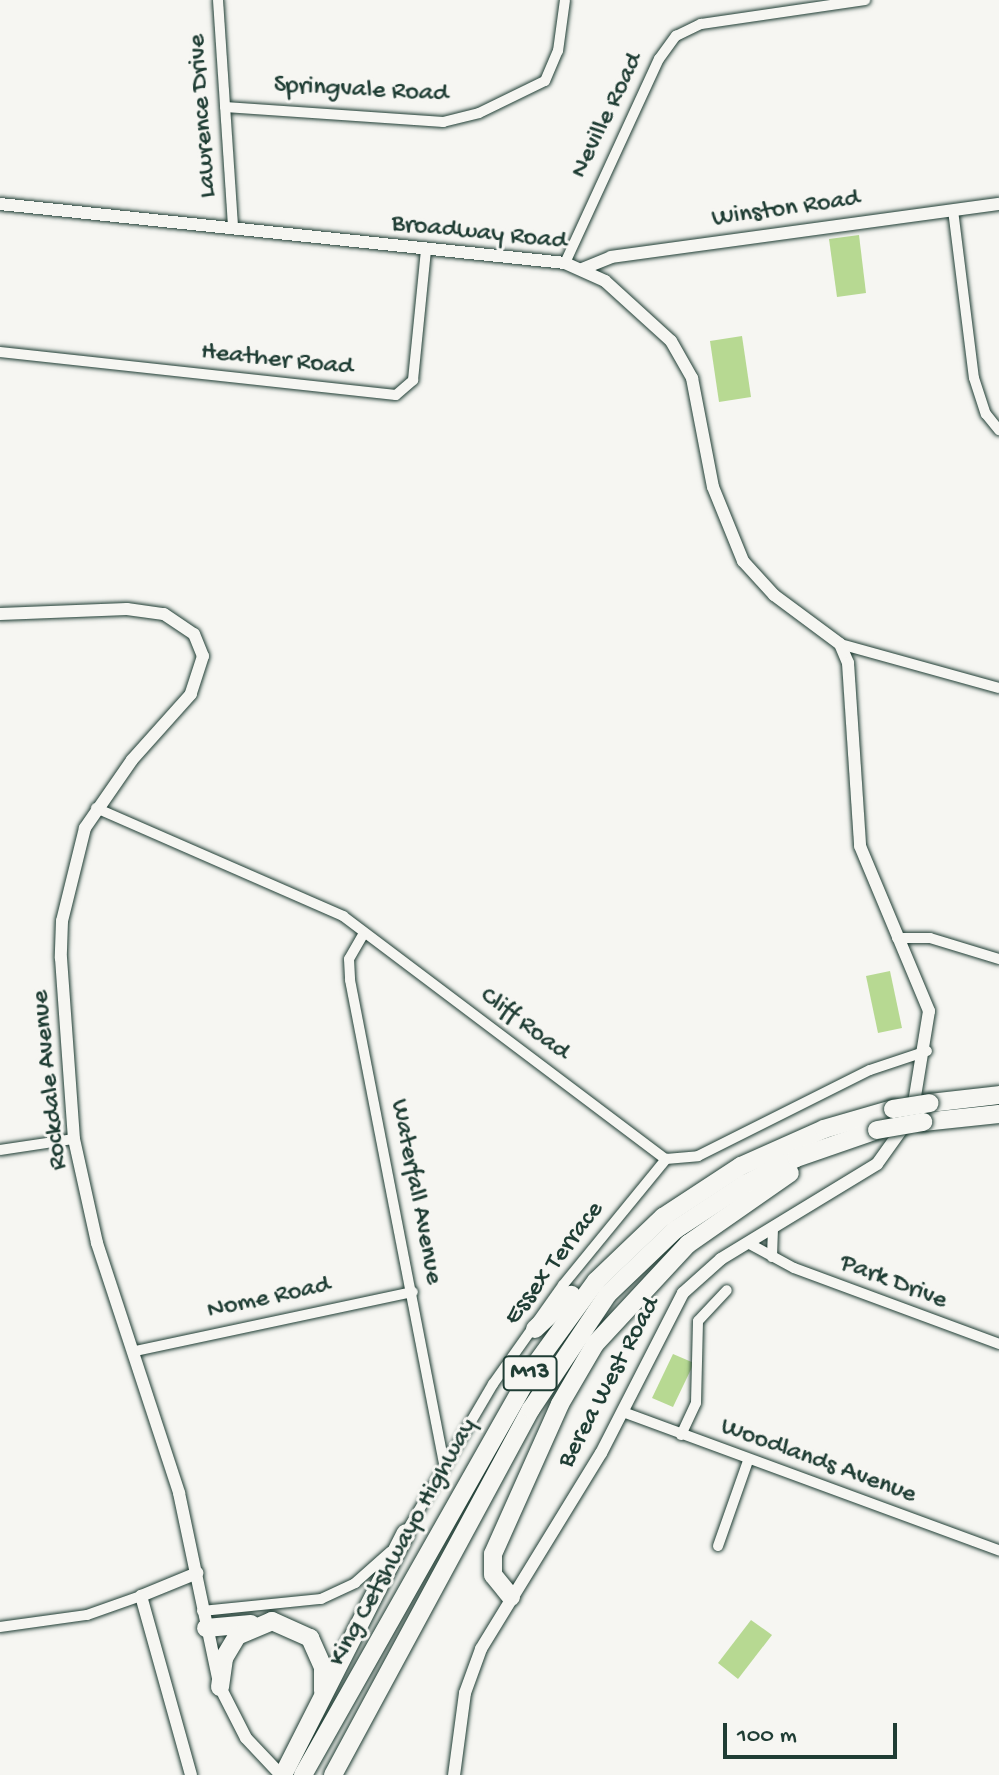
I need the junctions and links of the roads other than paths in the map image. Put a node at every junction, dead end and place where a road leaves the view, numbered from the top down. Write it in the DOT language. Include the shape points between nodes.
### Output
graph roads {
  1 [pos="218,0"];
  2 [pos="565,0"];
  3 [pos="865,0"];
  4 [pos="225,107"];
  5 [pos="0,204"];
  6 [pos="999,204"];
  7 [pos="953,210"];
  8 [pos="233,228"];
  9 [pos="426,249"];
  10 [pos="565,263"];
  11 [pos="582,269"];
  12 [pos="0,352"];
  13 [pos="999,430"];
  14 [pos="0,614"];
  15 [pos="840,644"];
  16 [pos="999,688"];
  17 [pos="96,808"];
  18 [pos="364,933"];
  19 [pos="897,938"];
  20 [pos="999,959"];
  21 [pos="927,1051"];
  22 [pos="999,1095"];
  23 [pos="999,1114"];
  24 [pos="851,1138"];
  25 [pos="74,1139"];
  26 [pos="0,1150"];
  27 [pos="666,1159"];
  28 [pos="741,1166"];
  29 [pos="773,1229"];
  30 [pos="748,1243"];
  31 [pos="772,1257"];
  32 [pos="727,1290"];
  33 [pos="413,1292"];
  34 [pos="535,1329"];
  35 [pos="999,1344"];
  36 [pos="135,1351"];
  37 [pos="623,1412"];
  38 [pos="681,1435"];
  39 [pos="748,1461"];
  40 [pos="444,1463"];
  41 [pos="406,1533"];
  42 [pos="718,1546"];
  43 [pos="999,1550"];
  44 [pos="197,1573"];
  45 [pos="141,1596"];
  46 [pos="511,1597"];
  47 [pos="204,1620"];
  48 [pos="254,1623"];
  49 [pos="0,1627"];
  50 [pos="220,1687"];
  51 [pos="323,1698"];
  52 [pos="191,1775"];
  53 [pos="282,1775"];
  54 [pos="303,1775"];
  55 [pos="333,1775"];
  56 [pos="454,1775"];
  1 -- 4 [label="street, Lawrence Drive"];
  2 -- 4 [label="street, Springvale Road" via="558,51 545,81 479,113 443,122"];
  3 -- 10 [label="street, Neville Road" via="701,24 676,36 659,59"];
  4 -- 8 [label="street, Lawrence Drive"];
  5 -- 8 [label="street, Broadway Road"];
  6 -- 7 [label="street, Winston Road"];
  7 -- 11 [label="street, Winston Road" via="611,257"];
  7 -- 13 [label="street" via="974,378 986,414"];
  8 -- 9 [label="street, Broadway Road"];
  9 -- 10 [label="street, Broadway Road"];
  9 -- 12 [label="street, Heather Road" via="413,380 401,394"];
  10 -- 11 [label="street, Broadway Road"];
  11 -- 15 [label="street, Broadway Road" via="647,315 681,356 692,378 713,487 743,561 774,595"];
  14 -- 17 [label="street, Rockdale Avenue" via="149,611 180,620 200,645 202,667 191,694"];
  15 -- 16 [label="street"];
  15 -- 19 [label="street" via="851,685 860,846"];
  17 -- 18 [label="street, Cliff Road" via="343,916"];
  17 -- 25 [label="street, Rockdale Avenue" via="76,853 62,921"];
  18 -- 27 [label="street, Cliff Road"];
  18 -- 33 [label="street, Waterfall Avenue" via="349,959 350,980"];
  19 -- 20 [label="street" via="930,938"];
  19 -- 21 [label="street" via="929,1011"];
  21 -- 27 [label="street" via="888,1061 698,1156"];
  21 -- 29 [label="street, Berea West Road" via="912,1115 892,1149 868,1171"];
  22 -- 28 [label="highway, King Cetshwayo Highway / M13, bridge" via="893,1109 824,1129"];
  23 -- 24 [label="highway, King Cetshwayo Highway / M13, bridge" via="923,1122"];
  24 -- 46 [label="highway" via="712,1223 647,1283 595,1344 560,1404 493,1554 493,1575"];
  24 -- 55 [label="highway, King Cetshwayo Highway / M13" via="779,1166 703,1210 654,1248 601,1303 531,1409"];
  25 -- 26 [label="street"];
  25 -- 36 [label="street, Rockdale Avenue" via="97,1243"];
  27 -- 34 [label="street, Essex Terrace" via="563,1285"];
  28 -- 34 [label="highway" via="653,1215"];
  28 -- 54 [label="highway, King Cetshwayo Highway / M13" via="663,1217 596,1281 563,1323"];
  29 -- 30 [label="street, Berea West Road"];
  29 -- 31 [label="street"];
  30 -- 31 [label="street, Park Drive"];
  30 -- 37 [label="street, Berea West Road" via="683,1293"];
  31 -- 35 [label="street, Park Drive"];
  32 -- 38 [label="street" via="700,1317 696,1403"];
  33 -- 36 [label="street, Nome Road"];
  33 -- 40 [label="street, Waterfall Avenue"];
  34 -- 40 [label="street, Essex Terrace"];
  36 -- 44 [label="street, Rockdale Avenue"];
  37 -- 38 [label="street, Woodlands Avenue"];
  37 -- 46 [label="street, Berea West Road"];
  38 -- 39 [label="street, Woodlands Avenue"];
  39 -- 42 [label="street"];
  39 -- 43 [label="street, Woodlands Avenue"];
  40 -- 41 [label="street, Essex Terrace"];
  41 -- 47 [label="street, Essex Terrace" via="366,1575 321,1599"];
  41 -- 51 [label="highway"];
  44 -- 45 [label="street"];
  44 -- 47 [label="street, Rockdale Avenue"];
  45 -- 49 [label="street" via="87,1615"];
  45 -- 52 [label="street"];
  46 -- 56 [label="street, Berea West Road" via="468,1679"];
  47 -- 48 [label="highway"];
  47 -- 50 [label="street, Rockdale Avenue"];
  48 -- 50 [label="highway" via="227,1651"];
  48 -- 51 [label="highway" via="286,1623 310,1638 323,1667"];
  50 -- 53 [label="street, Rockdale Avenue" via="246,1738"];
  51 -- 53 [label="highway"];
}
